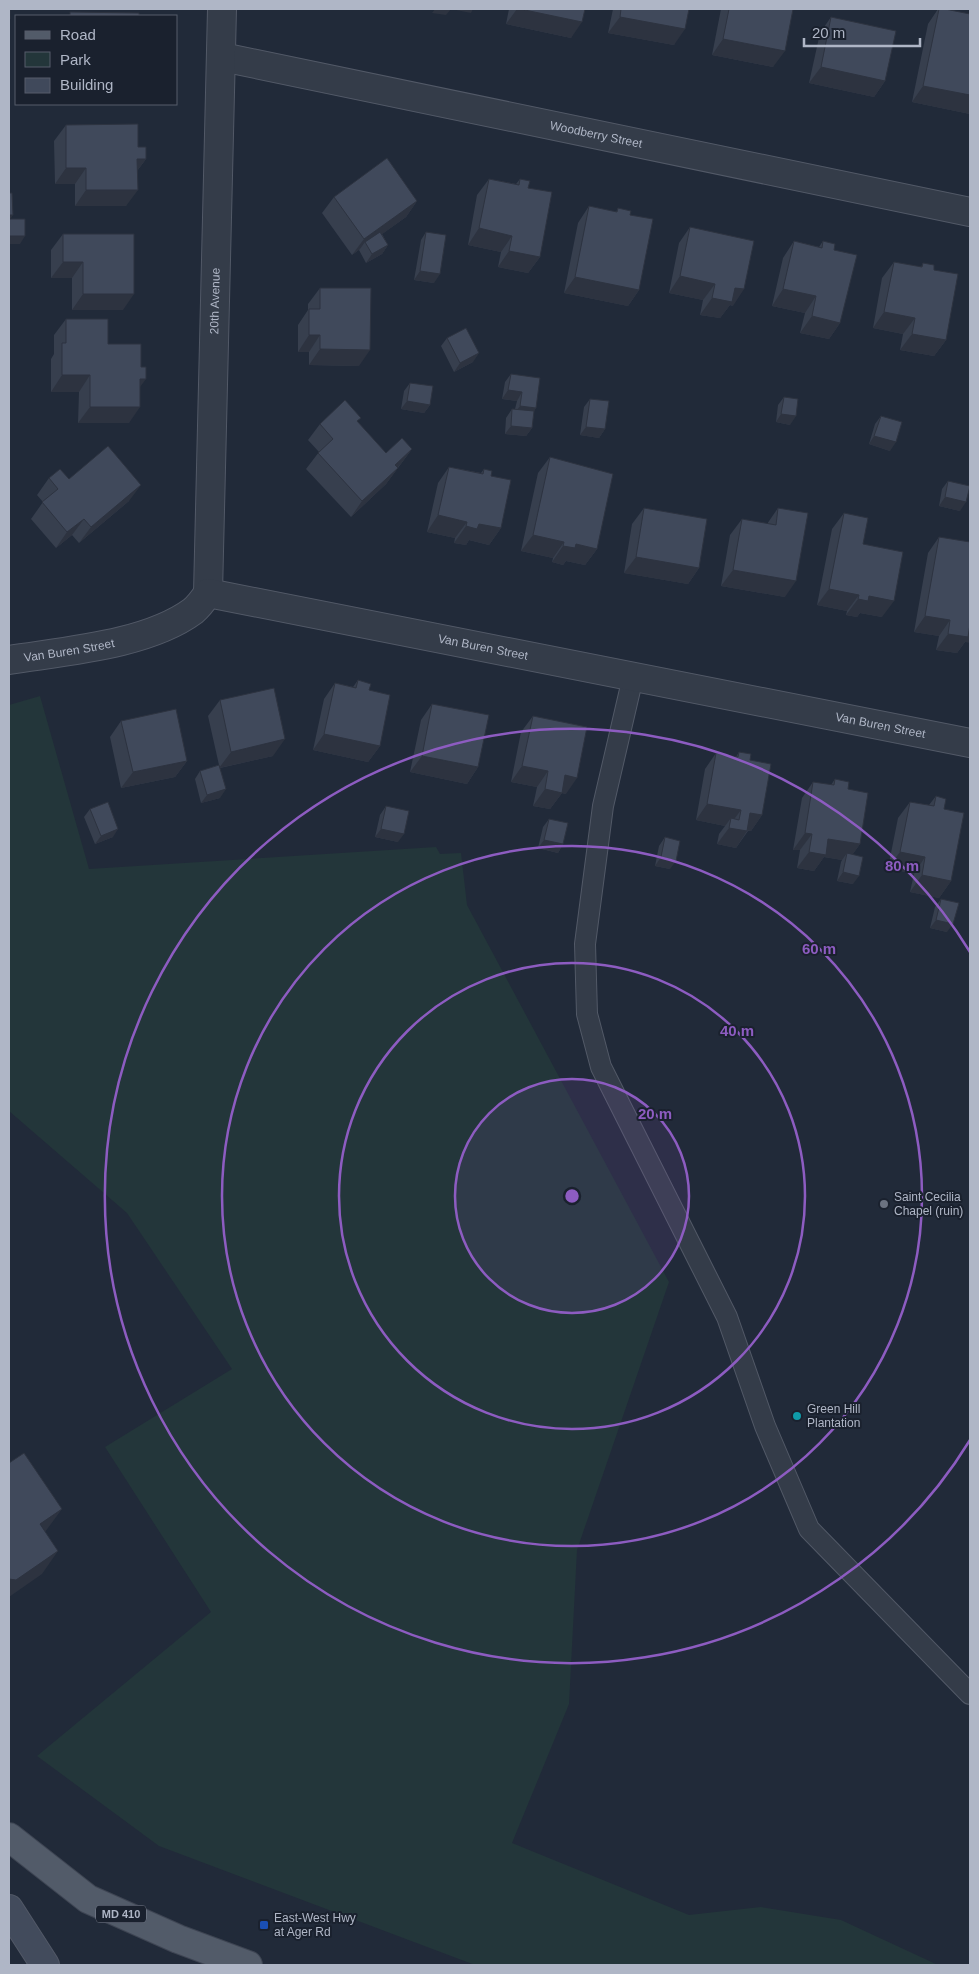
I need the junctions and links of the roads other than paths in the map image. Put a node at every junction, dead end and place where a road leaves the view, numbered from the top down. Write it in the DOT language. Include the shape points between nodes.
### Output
graph roads {
  1 [pos="222,9"];
  2 [pos="222,57"];
  3 [pos="970,212"];
  4 [pos="208,593"];
  5 [pos="9,660"];
  6 [pos="633,677"];
  7 [pos="970,742"];
  8 [pos="970,1694"];
  9 [pos="9,1837"];
  10 [pos="9,1910"];
  11 [pos="45,1965"];
  12 [pos="248,1965"];
  1 -- 2 [label="street, 20th Avenue"];
  2 -- 3 [label="street, Woodberry Street"];
  2 -- 4 [label="street, 20th Avenue"];
  4 -- 5 [label="street, Van Buren Street" via="188,614 148,633 107,644"];
  4 -- 6 [label="street, Van Buren Street"];
  6 -- 7 [label="street, Van Buren Street"];
  6 -- 8 [label="lane" via="603,806 585,944 587,1014 601,1067 728,1317 765,1426 809,1529"];
  9 -- 12 [label="main road, MD 410" via="88,1899 178,1939"];
  10 -- 11 [label="main road"];
}
